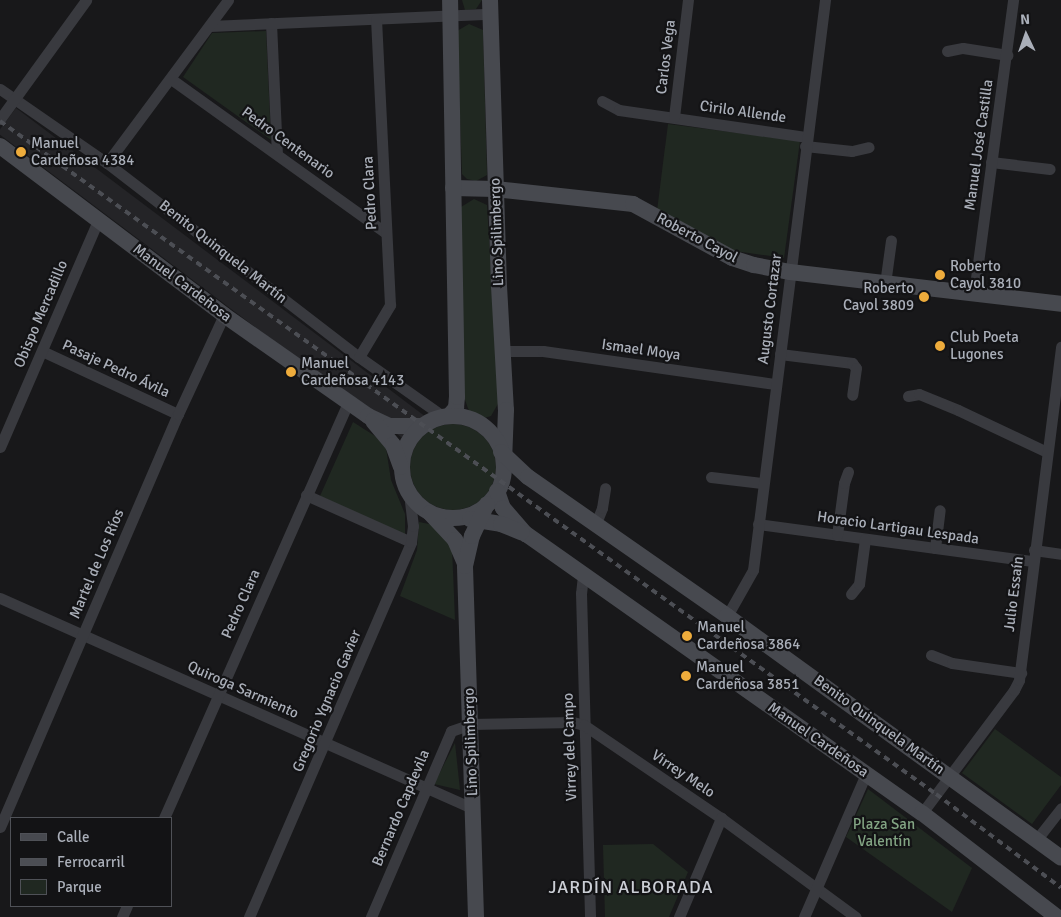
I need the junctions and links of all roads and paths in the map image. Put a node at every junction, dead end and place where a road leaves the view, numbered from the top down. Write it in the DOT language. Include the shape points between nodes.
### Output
graph roads {
  1 [pos="86,0"];
  2 [pos="228,0"];
  3 [pos="688,0"];
  4 [pos="824,0"];
  5 [pos="1013,0"];
  6 [pos="490,7"];
  7 [pos="450,8"];
  8 [pos="376,18"];
  9 [pos="271,23"];
  10 [pos="210,26"];
  11 [pos="947,51"];
  12 [pos="1006,54"];
  13 [pos="171,79"];
  14 [pos="0,89"];
  15 [pos="14,99"];
  16 [pos="602,101"];
  17 [pos="674,117"];
  18 [pos="0,119"];
  19 [pos="806,142"];
  20 [pos="0,146"];
  21 [pos="869,147"];
  22 [pos="277,153"];
  23 [pos="991,162"];
  24 [pos="108,163"];
  25 [pos="1050,169"];
  26 [pos="453,188"];
  27 [pos="495,189"];
  28 [pos="98,220"];
  29 [pos="386,233"];
  30 [pos="891,240"];
  31 [pos="790,272"];
  32 [pos="885,284"];
  33 [pos="974,293"];
  34 [pos="1061,304"];
  35 [pos="224,315"];
  36 [pos="1061,348"];
  37 [pos="42,351"];
  38 [pos="502,351"];
  39 [pos="780,354"];
  40 [pos="358,357"];
  41 [pos="776,384"];
  42 [pos="852,395"];
  43 [pos="908,396"];
  44 [pos="348,402"];
  45 [pos="178,414"];
  46 [pos="368,416"];
  47 [pos="447,416"];
  48 [pos="422,426"];
  49 [pos="0,447"];
  50 [pos="1047,452"];
  51 [pos="503,457"];
  52 [pos="401,466"];
  53 [pos="848,472"];
  54 [pos="711,477"];
  55 [pos="762,483"];
  56 [pos="605,488"];
  57 [pos="497,491"];
  58 [pos="409,493"];
  59 [pos="306,495"];
  60 [pos="487,504"];
  61 [pos="940,510"];
  62 [pos="429,512"];
  63 [pos="456,517"];
  64 [pos="479,521"];
  65 [pos="596,522"];
  66 [pos="758,524"];
  67 [pos="526,534"];
  68 [pos="837,535"];
  69 [pos="865,539"];
  70 [pos="411,542"];
  71 [pos="936,548"];
  72 [pos="1061,554"];
  73 [pos="1034,556"];
  74 [pos="465,566"];
  75 [pos="583,575"];
  76 [pos="851,594"];
  77 [pos="0,598"];
  78 [pos="727,616"];
  79 [pos="82,636"];
  80 [pos="931,655"];
  81 [pos="1020,673"];
  82 [pos="217,694"];
  83 [pos="471,724"];
  84 [pos="584,725"];
  85 [pos="325,742"];
  86 [pos="866,774"];
  87 [pos="950,776"];
  88 [pos="426,788"];
  89 [pos="1061,808"];
  90 [pos="474,809"];
  91 [pos="922,813"];
  92 [pos="164,817"];
  93 [pos="721,818"];
  94 [pos="0,827"];
  95 [pos="1037,839"];
  96 [pos="1061,858"];
  97 [pos="817,887"];
  98 [pos="249,917"];
  99 [pos="371,917"];
  100 [pos="476,917"];
  101 [pos="590,917"];
  102 [pos="679,917"];
  103 [pos="804,917"];
  104 [pos="856,917"];
  105 [pos="1057,917"];
  1 -- 15 [label="street"];
  2 -- 10 [label="street"];
  3 -- 17 [label="street, Carlos Vega"];
  4 -- 19 [label="street, Augusto Cortazar"];
  5 -- 12 [label="street, Manuel José Castilla"];
  6 -- 7 [label="street"];
  6 -- 27 [label="main road, Lino Spilimbergo"];
  7 -- 8 [label="street"];
  7 -- 26 [label="main road"];
  8 -- 9 [label="street"];
  8 -- 29 [label="street, Pedro Clara"];
  9 -- 10 [label="street"];
  9 -- 22 [label="street"];
  10 -- 13 [label="street"];
  11 -- 12 [label="street" via="963,48"];
  12 -- 23 [label="street, Manuel José Castilla"];
  13 -- 22 [label="street, Pedro Centenario"];
  13 -- 24 [label="street"];
  14 -- 15 [label="street, Benito Quinquela Martín"];
  15 -- 18 [label="street"];
  15 -- 24 [label="street, Benito Quinquela Martín"];
  16 -- 17 [label="street, Cirilo Allende" via="619,110"];
  17 -- 19 [label="street, Cirilo Allende"];
  19 -- 21 [label="street, Cirilo Allende" via="852,151"];
  19 -- 31 [label="street, Augusto Cortazar"];
  20 -- 28 [label="main road, Manuel Cardeñosa"];
  22 -- 29 [label="street, Pedro Centenario"];
  23 -- 25 [label="street"];
  23 -- 33 [label="street, Manuel José Castilla"];
  24 -- 40 [label="street, Benito Quinquela Martín"];
  26 -- 27 [label="main road, Roberto Cayol"];
  26 -- 47 [label="main road" via="457,397 456,408"];
  27 -- 31 [label="main road, Roberto Cayol" via="633,204 732,258 754,266"];
  27 -- 38 [label="main road, Lino Spilimbergo"];
  28 -- 35 [label="main road, Manuel Cardeñosa"];
  28 -- 37 [label="street, Obispo Mercadillo"];
  29 -- 40 [label="street, Pedro Clara" via="390,305"];
  30 -- 32 [label="street"];
  31 -- 32 [label="main road, Roberto Cayol"];
  31 -- 39 [label="street, Augusto Cortazar"];
  32 -- 33 [label="main road, Roberto Cayol"];
  33 -- 34 [label="main road, Roberto Cayol"];
  35 -- 44 [label="main road, Manuel Cardeñosa"];
  35 -- 45 [label="street, Martel de Los Ríos"];
  36 -- 50 [label="street, Julio Essaín"];
  37 -- 45 [label="street, Pasaje Pedro Ávila"];
  37 -- 49 [label="street, Obispo Mercadillo"];
  38 -- 41 [label="street, Ismael Moya" via="543,351"];
  38 -- 51 [label="main road, Lino Spilimbergo" via="506,410"];
  39 -- 41 [label="street, Augusto Cortazar"];
  39 -- 42 [label="street" via="852,363 856,368"];
  40 -- 47 [label="street, Benito Quinquela Martín"];
  41 -- 55 [label="street, Augusto Cortazar"];
  43 -- 50 [label="street" via="919,394"];
  44 -- 46 [label="main road, Manuel Cardeñosa"];
  44 -- 59 [label="street, Pedro Clara"];
  45 -- 79 [label="street, Martel de Los Ríos"];
  46 -- 48 [label="main road, Manuel Cardeñosa" via="389,426"];
  46 -- 52 [label="main road, Manuel Cardeñosa" via="393,445"];
  47 -- 48 [label="main road"];
  47 -- 51 [label="main road" via="479,423 493,435"];
  48 -- 52 [label="main road" via="408,443"];
  50 -- 73 [label="street, Julio Essaín"];
  51 -- 57 [label="main road, Lino Spilimbergo"];
  51 -- 65 [label="main road, Benito Quinquela Martín"];
  52 -- 58 [label="main road, Lino Spilimbergo"];
  53 -- 68 [label="street"];
  54 -- 55 [label="street"];
  55 -- 66 [label="street, Augusto Cortazar"];
  56 -- 65 [label="street"];
  57 -- 60 [label="main road, Lino Spilimbergo"];
  57 -- 67 [label="main road, Manuel Cardeñosa" via="503,508"];
  58 -- 62 [label="main road, Lino Spilimbergo"];
  58 -- 70 [label="street, Gregorio Ygnacio Gavier" via="413,526"];
  59 -- 70 [label="street"];
  59 -- 82 [label="street, Pedro Clara"];
  60 -- 63 [label="main road, Lino Spilimbergo" via="470,514"];
  60 -- 64 [label="main road, Lino Spilimbergo"];
  61 -- 71 [label="street"];
  62 -- 63 [label="main road, Lino Spilimbergo"];
  62 -- 74 [label="main road, Lino Spilimbergo" via="451,534 462,552"];
  63 -- 64 [label="main road, Manuel Cardeñosa"];
  64 -- 67 [label="main road, Manuel Cardeñosa" via="501,524"];
  64 -- 74 [label="main road, Lino Spilimbergo"];
  65 -- 78 [label="main road, Benito Quinquela Martín"];
  66 -- 68 [label="street, Horacio Lartigau Lespada"];
  66 -- 78 [label="street, Augusto Cortazar" via="752,574"];
  67 -- 75 [label="main road, Manuel Cardeñosa"];
  68 -- 69 [label="street, Horacio Lartigau Lespada"];
  69 -- 71 [label="street, Horacio Lartigau Lespada"];
  69 -- 76 [label="street" via="858,584"];
  70 -- 85 [label="street, Gregorio Ygnacio Gavier"];
  71 -- 73 [label="street, Horacio Lartigau Lespada"];
  72 -- 73 [label="street, Horacio Lartigau Lespada"];
  73 -- 81 [label="street, Julio Essaín"];
  74 -- 83 [label="main road, Lino Spilimbergo"];
  75 -- 84 [label="street, Virrey del Campo" via="580,593"];
  75 -- 86 [label="main road, Manuel Cardeñosa"];
  77 -- 79 [label="street, Quiroga Sarmiento"];
  78 -- 87 [label="main road, Benito Quinquela Martín"];
  79 -- 82 [label="street, Quiroga Sarmiento"];
  79 -- 94 [label="street, Martel de Los Ríos"];
  80 -- 81 [label="street" via="952,663"];
  81 -- 87 [label="street, Julio Essaín" via="1014,690"];
  82 -- 85 [label="street, Quiroga Sarmiento"];
  82 -- 92 [label="street, Pedro Clara"];
  83 -- 84 [label="street, Virrey Melo" via="573,722"];
  83 -- 88 [label="street, Bernardo Capdevila" via="451,731"];
  83 -- 90 [label="main road, Lino Spilimbergo"];
  84 -- 93 [label="street, Virrey Melo"];
  84 -- 101 [label="street, Virrey del Campo"];
  85 -- 88 [label="street, Quiroga Sarmiento"];
  85 -- 98 [label="street, Gregorio Ygnacio Gavier"];
  86 -- 91 [label="main road, Manuel Cardeñosa"];
  86 -- 97 [label="street"];
  87 -- 91 [label="street, Julio Essaín"];
  87 -- 95 [label="main road, Benito Quinquela Martín"];
  88 -- 90 [label="street, Quiroga Sarmiento"];
  88 -- 99 [label="street, Bernardo Capdevila"];
  89 -- 95 [label="street"];
  90 -- 100 [label="main road, Lino Spilimbergo"];
  91 -- 105 [label="main road, Manuel Cardeñosa"];
  93 -- 97 [label="street, Virrey Melo"];
  93 -- 102 [label="street"];
  95 -- 96 [label="main road, Benito Quinquela Martín"];
  97 -- 103 [label="street"];
  97 -- 104 [label="street, Virrey Melo"];
}
